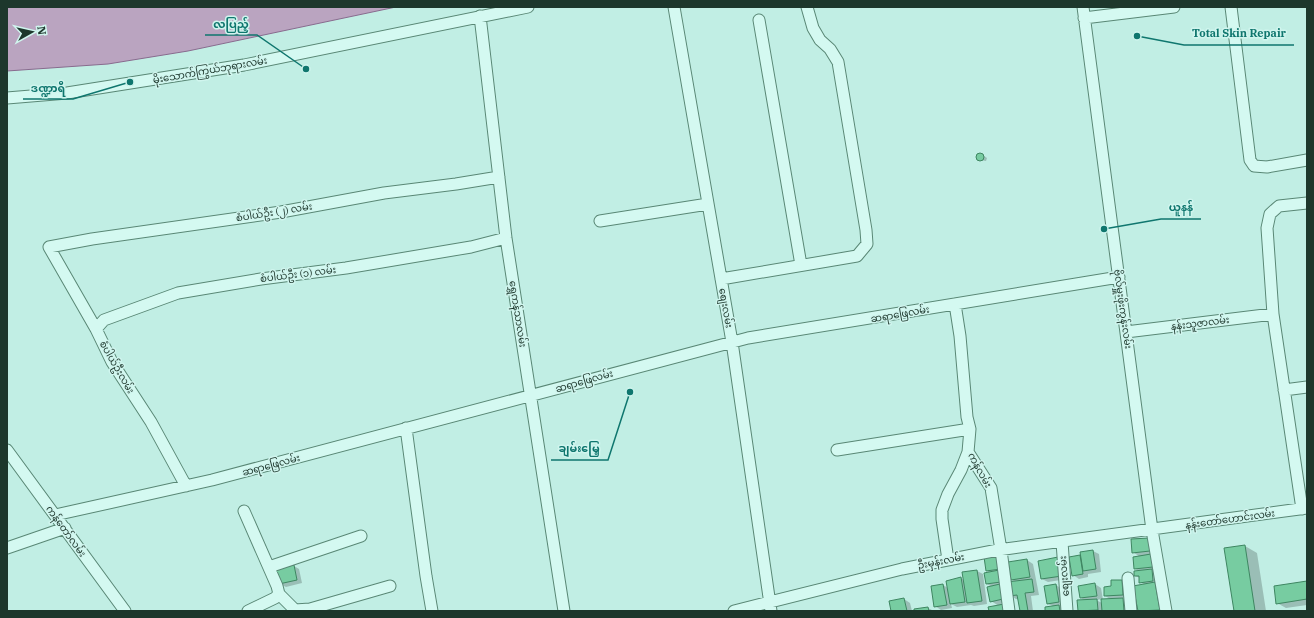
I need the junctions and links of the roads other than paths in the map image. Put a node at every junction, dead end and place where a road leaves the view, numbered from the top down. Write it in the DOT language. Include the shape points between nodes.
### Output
graph roads {
  1 [pos="528,7"];
  2 [pos="674,7"];
  3 [pos="807,7"];
  4 [pos="1174,7"];
  5 [pos="1231,7"];
  6 [pos="1083,12"];
  7 [pos="480,16"];
  8 [pos="760,20"];
  9 [pos="7,98"];
  10 [pos="1307,160"];
  11 [pos="499,177"];
  12 [pos="1307,203"];
  13 [pos="708,204"];
  14 [pos="600,221"];
  15 [pos="506,238"];
  16 [pos="49,247"];
  17 [pos="801,266"];
  18 [pos="1119,277"];
  19 [pos="721,279"];
  20 [pos="955,304"];
  21 [pos="1273,314"];
  22 [pos="96,330"];
  23 [pos="1126,332"];
  24 [pos="732,342"];
  25 [pos="1307,387"];
  26 [pos="1284,390"];
  27 [pos="532,396"];
  28 [pos="406,428"];
  29 [pos="970,429"];
  30 [pos="7,450"];
  31 [pos="837,450"];
  32 [pos="968,452"];
  33 [pos="186,486"];
  34 [pos="1304,508"];
  35 [pos="244,511"];
  36 [pos="55,515"];
  37 [pos="65,528"];
  38 [pos="1152,530"];
  39 [pos="361,536"];
  40 [pos="1062,542"];
  41 [pos="7,548"];
  42 [pos="1001,550"];
  43 [pos="948,560"];
  44 [pos="269,567"];
  45 [pos="1128,578"];
  46 [pos="390,586"];
  47 [pos="279,594"];
  48 [pos="770,607"];
  49 [pos="125,611"];
  50 [pos="248,611"];
  51 [pos="432,611"];
  52 [pos="564,611"];
  53 [pos="734,611"];
  54 [pos="1009,611"];
  55 [pos="1067,611"];
  56 [pos="1131,611"];
  57 [pos="1166,611"];
  1 -- 7 [label="street, မိုးသောက်ကြွယ်ဘုရားလမ်း"];
  2 -- 13 [label="street, စျေးလမ်း"];
  3 -- 17 [label="street" via="813,28 838,62 867,244 856,256"];
  4 -- 6 [label="street"];
  5 -- 10 [label="street" via="1250,160 1254,166 1267,167"];
  6 -- 18 [label="street, ဗိုလ်မှူးဖိုးကွန်းလမ်း"];
  7 -- 9 [label="street, မိုးသောက်ကြွယ်ဘုရားလမ်း" via="244,65 67,93"];
  7 -- 11 [label="street, ‌ရွှေကန်သာလမ်း"];
  8 -- 17 [label="street"];
  11 -- 15 [label="street, ‌ရွှေကန်သာလမ်း"];
  11 -- 16 [label="street, စံပါယ်ဦး (၂) လမ်း"];
  12 -- 21 [label="street" via="1279,206 1270,214 1267,228"];
  13 -- 14 [label="street"];
  13 -- 19 [label="street, စျေးလမ်း"];
  15 -- 22 [label="street, စံပါယ်ဦး (၁) လမ်း" via="471,247 346,268 178,293 104,320"];
  15 -- 27 [label="street, ‌ရွှေကန်သာလမ်း"];
  16 -- 22 [label="street, စံပါယ်ဦးလမ်း"];
  17 -- 19 [label="street"];
  18 -- 20 [label="street, ဆရာဖြေလမ်း"];
  18 -- 23 [label="street, ဗိုလ်မှူးဖိုးကွန်းလမ်း"];
  19 -- 24 [label="street, စျေးလမ်း"];
  20 -- 24 [label="street, ဆရာဖြေလမ်း"];
  20 -- 29 [label="street, ကန်လမ်း"];
  21 -- 23 [label="street, နန်းသူဇာလမ်း"];
  21 -- 26 [label="street"];
  22 -- 33 [label="street, စံပါယ်ဦးလမ်း" via="112,362 151,422"];
  23 -- 38 [label="street, ဗိုလ်မှူးဖိုးကွန်းလမ်း"];
  24 -- 27 [label="street, ဆရာဖြေလမ်း"];
  24 -- 48 [label="street, စျေးလမ်း"];
  25 -- 26 [label="street"];
  26 -- 34 [label="street"];
  27 -- 28 [label="street, ဆရာဖြေလမ်း"];
  27 -- 52 [label="street, ‌ရွှေကန်သာလမ်း"];
  28 -- 33 [label="street, ဆရာဖြေလမ်း"];
  28 -- 51 [label="street"];
  29 -- 31 [label="street"];
  29 -- 32 [label="street, ကန်လမ်း"];
  30 -- 36 [label="street, ကန်တော်လမ်း"];
  32 -- 42 [label="street, ကန်လမ်း" via="991,488"];
  32 -- 43 [label="street" via="942,510"];
  33 -- 36 [label="street, ဆရာဖြေလမ်း"];
  34 -- 38 [label="street, နန်းတော်ဟောင်းလမ်း"];
  35 -- 44 [label="street"];
  36 -- 37 [label="street, ကန်တော်လမ်း"];
  37 -- 41 [label="street"];
  37 -- 49 [label="street, ကန်တော်လမ်း"];
  38 -- 40 [label="street, ဦးမှန်းလမ်း"];
  38 -- 57 [label="street, ဗိုလ်မှူးဖိုးကွန်းလမ်း"];
  39 -- 44 [label="street"];
  40 -- 42 [label="street, ဦးမှန်းလမ်း"];
  40 -- 55 [label="street, စျေးလမ်း"];
  42 -- 43 [label="street, ဦးမှန်းလမ်း"];
  42 -- 54 [label="street, ကန်လမ်း"];
  43 -- 48 [label="street, ဦးမှန်းလမ်း" via="902,569"];
  44 -- 47 [label="street"];
  45 -- 56 [label="street"];
  46 -- 47 [label="street" via="310,609 295,610"];
  47 -- 50 [label="street"];
  48 -- 53 [label="street, ဦးမှန်းလမ်း"];
}
